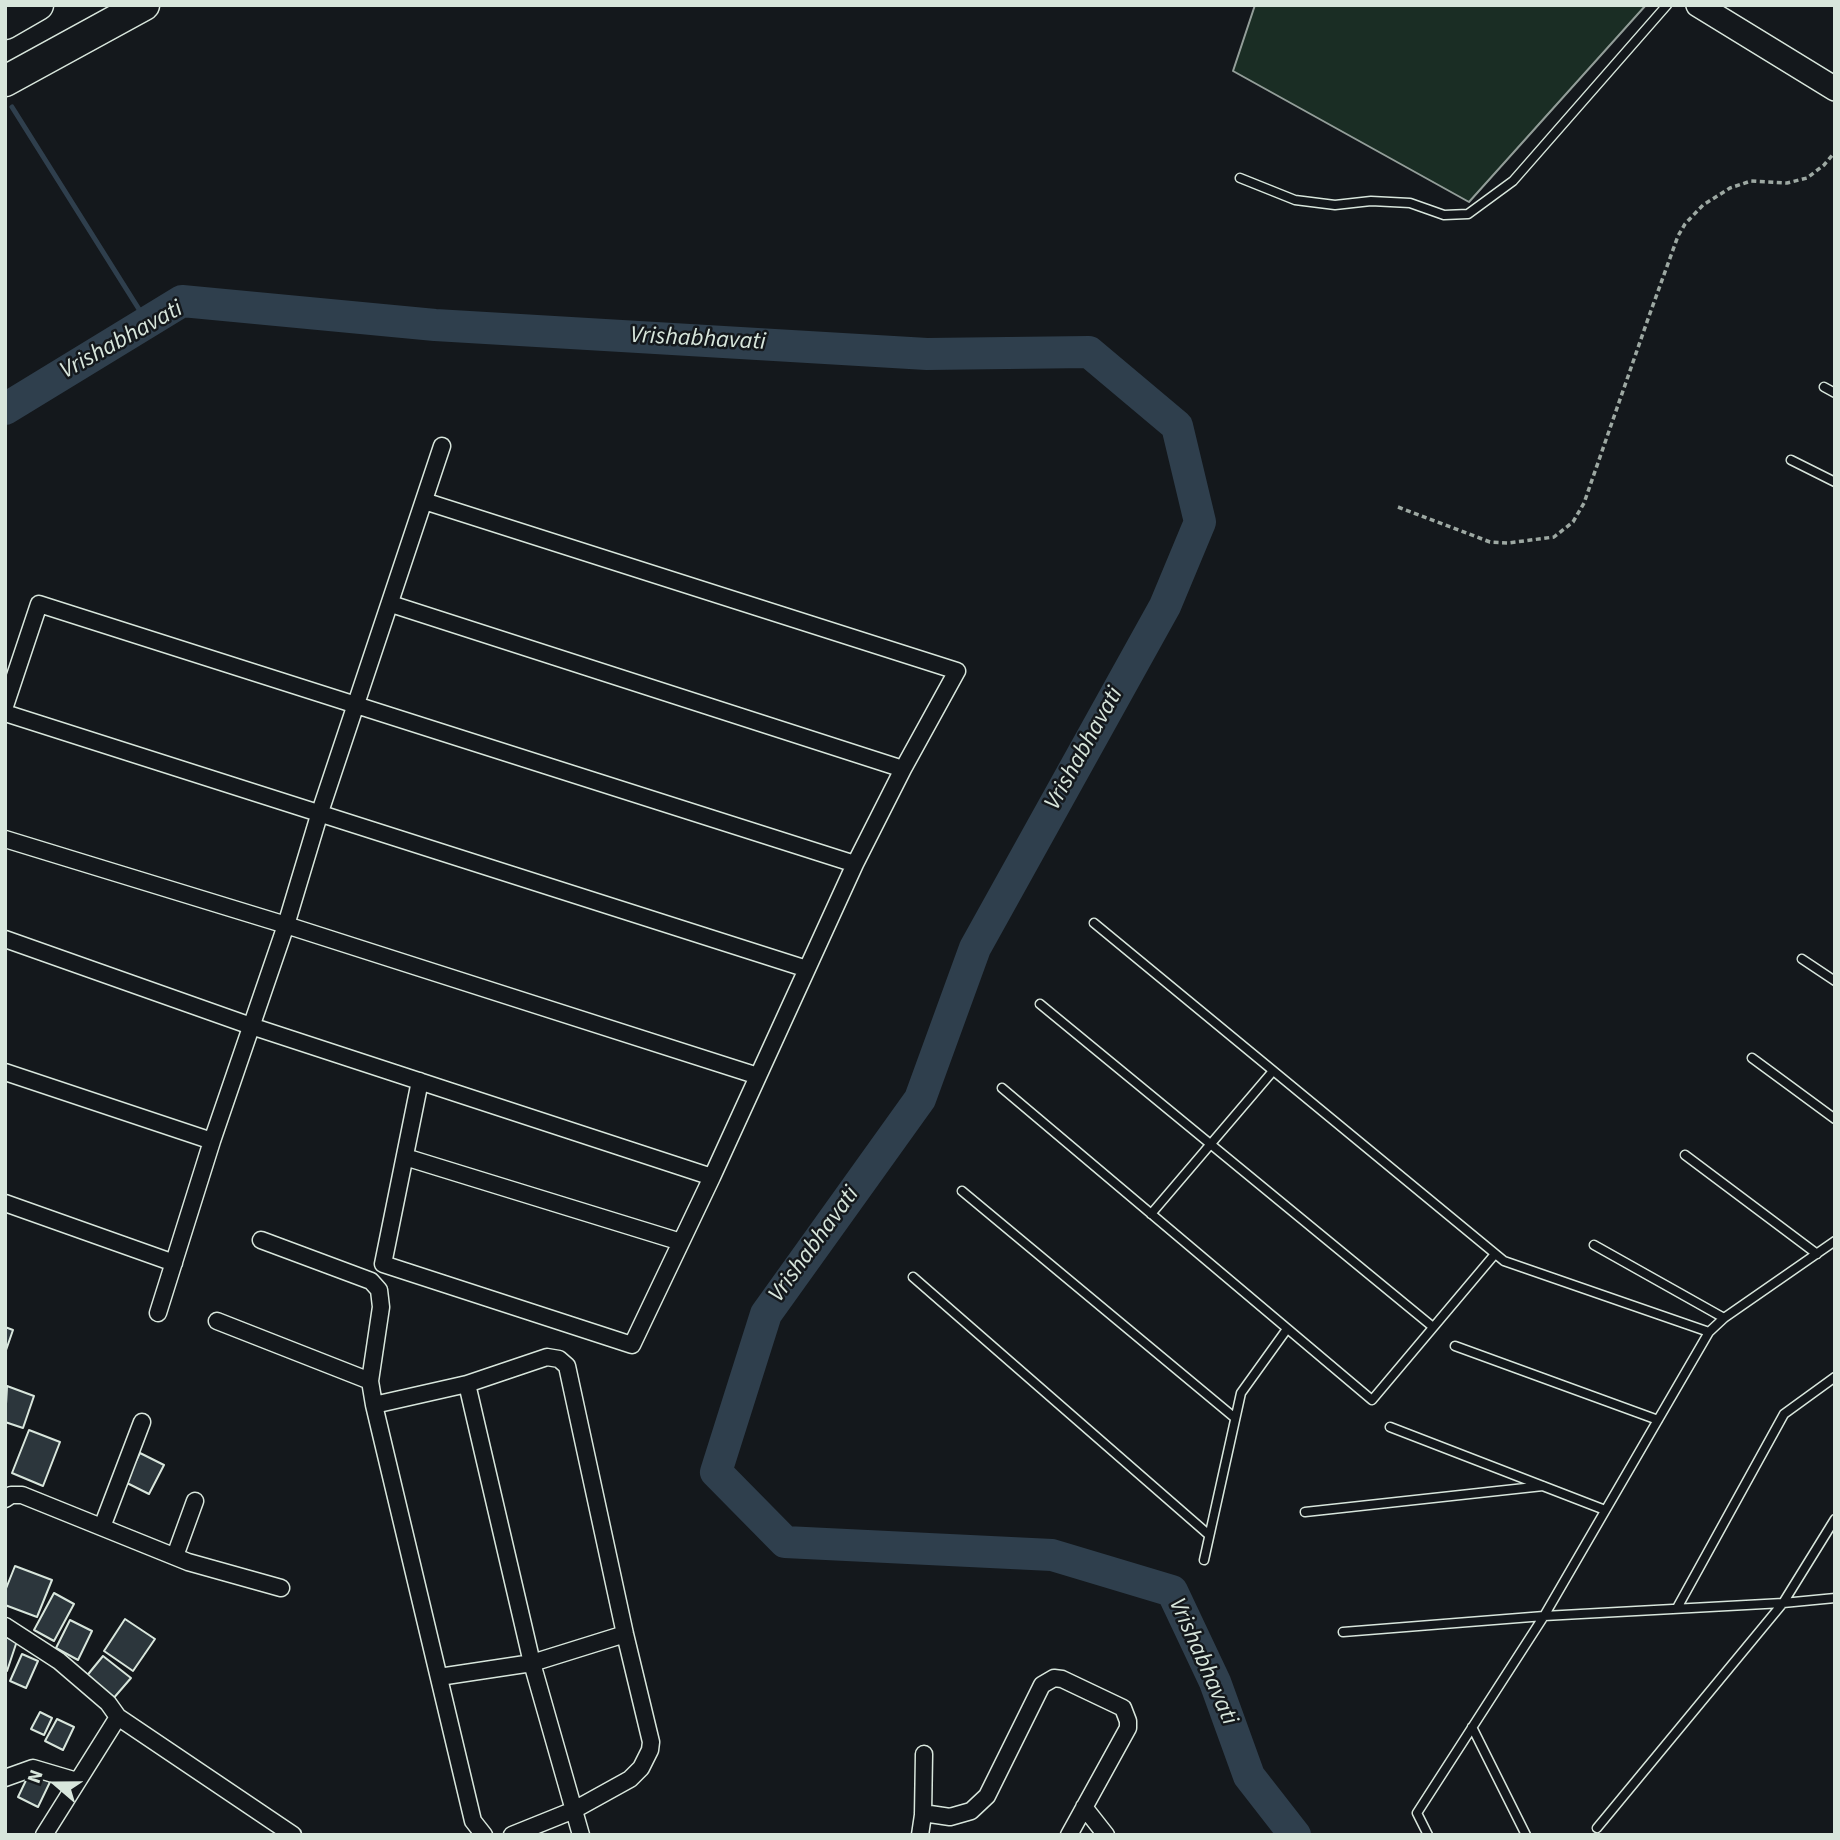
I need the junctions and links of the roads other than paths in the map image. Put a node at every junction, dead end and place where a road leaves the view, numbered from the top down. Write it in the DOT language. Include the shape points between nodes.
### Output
graph roads {
  1 [pos="37,5"];
  2 [pos="144,5"];
  3 [pos="1667,5"];
  4 [pos="1698,5"];
  5 [pos="5,24"];
  6 [pos="5,81"];
  7 [pos="1835,89"];
  8 [pos="1240,178"];
  9 [pos="1824,387"];
  10 [pos="1835,393"];
  11 [pos="442,446"];
  12 [pos="1791,460"];
  13 [pos="1835,482"];
  14 [pos="424,501"];
  15 [pos="391,604"];
  16 [pos="5,706"];
  17 [pos="357,706"];
  18 [pos="5,713"];
  19 [pos="903,769"];
  20 [pos="320,812"];
  21 [pos="5,839"];
  22 [pos="855,864"];
  23 [pos="1094,923"];
  24 [pos="286,925"];
  25 [pos="5,939"];
  26 [pos="1802,959"];
  27 [pos="807,969"];
  28 [pos="1835,981"];
  29 [pos="1040,1004"];
  30 [pos="251,1026"];
  31 [pos="1752,1058"];
  32 [pos="1273,1071"];
  33 [pos="5,1072"];
  34 [pos="758,1076"];
  35 [pos="420,1081"];
  36 [pos="1002,1088"];
  37 [pos="1835,1119"];
  38 [pos="212,1141"];
  39 [pos="1210,1144"];
  40 [pos="1685,1154"];
  41 [pos="405,1157"];
  42 [pos="712,1177"];
  43 [pos="962,1191"];
  44 [pos="5,1203"];
  45 [pos="1151,1214"];
  46 [pos="261,1240"];
  47 [pos="1835,1241"];
  48 [pos="681,1242"];
  49 [pos="1594,1245"];
  50 [pos="1495,1254"];
  51 [pos="1817,1254"];
  52 [pos="174,1263"];
  53 [pos="913,1277"];
  54 [pos="158,1313"];
  55 [pos="1724,1318"];
  56 [pos="217,1321"];
  57 [pos="1433,1328"];
  58 [pos="1287,1329"];
  59 [pos="1709,1332"];
  60 [pos="1455,1346"];
  61 [pos="1835,1377"];
  62 [pos="370,1381"];
  63 [pos="467,1384"];
  64 [pos="374,1405"];
  65 [pos="1235,1418"];
  66 [pos="1658,1420"];
  67 [pos="142,1422"];
  68 [pos="1390,1427"];
  69 [pos="1543,1486"];
  70 [pos="5,1499"];
  71 [pos="195,1501"];
  72 [pos="1605,1510"];
  73 [pos="1305,1512"];
  74 [pos="1835,1518"];
  75 [pos="102,1527"];
  76 [pos="1209,1535"];
  77 [pos="175,1556"];
  78 [pos="1204,1560"];
  79 [pos="281,1588"];
  80 [pos="1835,1598"];
  81 [pos="1783,1603"];
  82 [pos="1677,1608"];
  83 [pos="1544,1616"];
  84 [pos="5,1626"];
  85 [pos="1343,1632"];
  86 [pos="625,1634"];
  87 [pos="532,1663"];
  88 [pos="439,1677"];
  89 [pos="118,1717"];
  90 [pos="1472,1727"];
  91 [pos="924,1754"];
  92 [pos="5,1778"];
  93 [pos="77,1781"];
  94 [pos="1084,1807"];
  95 [pos="574,1810"];
  96 [pos="923,1813"];
  97 [pos="1597,1828"];
  98 [pos="44,1835"];
  99 [pos="293,1835"];
  100 [pos="484,1835"];
  101 [pos="512,1835"];
  102 [pos="581,1835"];
  103 [pos="920,1835"];
  104 [pos="1069,1835"];
  105 [pos="1107,1835"];
  106 [pos="1428,1835"];
  107 [pos="1526,1835"];
  1 -- 5 [label="highway"];
  2 -- 6 [label="highway"];
  3 -- 8 [label="lane" via="1513,181 1468,215 1444,215 1410,203 1335,205 1295,200"];
  4 -- 7 [label="street"];
  9 -- 10 [label="lane"];
  11 -- 14 [label="street"];
  12 -- 13 [label="lane"];
  14 -- 15 [label="street"];
  14 -- 19 [label="street" via="957,671"];
  15 -- 17 [label="street"];
  15 -- 19 [label="street"];
  16 -- 17 [label="street" via="39,604"];
  17 -- 20 [label="street"];
  17 -- 22 [label="street"];
  18 -- 20 [label="street"];
  19 -- 22 [label="street"];
  20 -- 24 [label="street"];
  20 -- 27 [label="street"];
  21 -- 24 [label="street"];
  22 -- 27 [label="street"];
  23 -- 32 [label="lane"];
  24 -- 30 [label="street"];
  24 -- 34 [label="street"];
  25 -- 30 [label="street"];
  26 -- 28 [label="lane"];
  27 -- 34 [label="street"];
  29 -- 39 [label="lane"];
  30 -- 35 [label="street"];
  30 -- 38 [label="street"];
  31 -- 37 [label="lane"];
  32 -- 39 [label="lane"];
  32 -- 50 [label="lane"];
  33 -- 38 [label="street"];
  34 -- 42 [label="street"];
  35 -- 41 [label="street"];
  35 -- 42 [label="street"];
  36 -- 45 [label="lane"];
  38 -- 52 [label="street"];
  39 -- 45 [label="lane"];
  39 -- 57 [label="lane"];
  40 -- 51 [label="lane"];
  41 -- 48 [label="street"];
  41 -- 48 [label="street" via="383,1264 632,1345"];
  42 -- 48 [label="street"];
  43 -- 65 [label="lane"];
  44 -- 52 [label="street"];
  45 -- 58 [label="lane"];
  46 -- 62 [label="street" via="376,1285 381,1307"];
  47 -- 51 [label="lane"];
  49 -- 55 [label="lane"];
  50 -- 57 [label="lane"];
  50 -- 59 [label="lane"];
  51 -- 55 [label="lane"];
  52 -- 54 [label="street"];
  53 -- 76 [label="lane"];
  55 -- 59 [label="lane"];
  56 -- 62 [label="street"];
  57 -- 58 [label="lane" via="1372,1400"];
  58 -- 65 [label="lane" via="1241,1393"];
  59 -- 66 [label="lane"];
  60 -- 66 [label="lane"];
  61 -- 82 [label="lane" via="1784,1414"];
  62 -- 64 [label="street"];
  63 -- 64 [label="street"];
  63 -- 86 [label="street" via="547,1357 567,1366"];
  63 -- 87 [label="street"];
  64 -- 88 [label="street"];
  65 -- 76 [label="lane"];
  66 -- 72 [label="lane"];
  67 -- 75 [label="street"];
  68 -- 69 [label="lane"];
  69 -- 72 [label="lane"];
  69 -- 73 [label="lane"];
  70 -- 75 [label="street" via="17,1494"];
  71 -- 77 [label="street"];
  72 -- 83 [label="lane"];
  74 -- 81 [label="lane"];
  75 -- 77 [label="street"];
  76 -- 78 [label="lane"];
  77 -- 79 [label="street"];
  80 -- 81 [label="lane"];
  81 -- 82 [label="lane"];
  81 -- 97 [label="lane"];
  82 -- 83 [label="lane"];
  83 -- 85 [label="lane"];
  83 -- 90 [label="lane"];
  84 -- 89 [label="street" via="59,1661"];
  86 -- 87 [label="street"];
  86 -- 95 [label="street" via="650,1750 630,1779"];
  87 -- 88 [label="street"];
  87 -- 95 [label="street"];
  88 -- 100 [label="street" via="473,1821"];
  89 -- 93 [label="street"];
  89 -- 99 [label="street"];
  90 -- 106 [label="lane" via="1417,1813"];
  90 -- 107 [label="lane"];
  91 -- 96 [label="street"];
  92 -- 93 [label="street" via="33,1768"];
  93 -- 98 [label="street"];
  94 -- 96 [label="street" via="1128,1721 1123,1708 1054,1678 1042,1685 987,1796 971,1811 950,1817"];
  94 -- 104 [label="street"];
  94 -- 105 [label="street"];
  95 -- 101 [label="street"];
  95 -- 102 [label="street"];
  96 -- 103 [label="street"];
}
